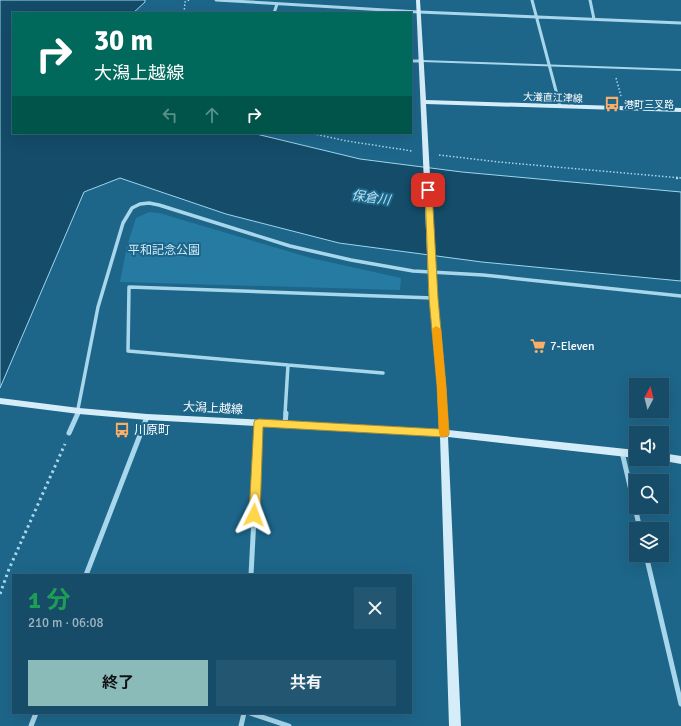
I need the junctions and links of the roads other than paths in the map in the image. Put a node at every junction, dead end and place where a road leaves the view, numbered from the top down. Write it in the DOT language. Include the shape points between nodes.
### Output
graph roads {
  1 [pos="216,0"];
  2 [pos="418,0"];
  3 [pos="532,0"];
  4 [pos="590,0"];
  5 [pos="277,4"];
  6 [pos="274,12"];
  7 [pos="419,12"];
  8 [pos="536,16"];
  9 [pos="594,19"];
  10 [pos="681,23"];
  11 [pos="412,60"];
  12 [pos="422,61"];
  13 [pos="549,66"];
  14 [pos="681,70"];
  15 [pos="424,102"];
  16 [pos="560,106"];
  17 [pos="681,110"];
  18 [pos="433,271"];
  19 [pos="681,296"];
  20 [pos="434,298"];
  21 [pos="288,365"];
  22 [pos="383,373"];
  23 [pos="0,401"];
  24 [pos="79,411"];
  25 [pos="147,417"];
  26 [pos="259,422"];
  27 [pos="285,424"];
  28 [pos="70,433"];
  29 [pos="444,433"];
  30 [pos="622,452"];
  31 [pos="629,453"];
  32 [pos="669,458"];
  33 [pos="681,460"];
  34 [pos="638,522"];
  35 [pos="648,562"];
  36 [pos="86,574"];
  37 [pos="251,574"];
  38 [pos="681,704"];
  39 [pos="36,714"];
  40 [pos="244,714"];
  41 [pos="253,714"];
  42 [pos="31,726"];
  43 [pos="241,726"];
  44 [pos="289,726"];
  45 [pos="455,726"];
  1 -- 5 [label="street"];
  2 -- 7 [label="main road"];
  3 -- 8 [label="street"];
  4 -- 9 [label="street"];
  5 -- 6 [label="street"];
  5 -- 7 [label="street"];
  7 -- 8 [label="street"];
  7 -- 12 [label="main road"];
  8 -- 9 [label="street"];
  8 -- 13 [label="street"];
  9 -- 10 [label="street"];
  11 -- 12 [label="street"];
  12 -- 13 [label="lane"];
  12 -- 15 [label="main road"];
  13 -- 14 [label="lane"];
  13 -- 16 [label="street"];
  15 -- 16 [label="main road, 大瀁直江津線"];
  15 -- 18 [label="main road"];
  16 -- 17 [label="main road, 大瀁直江津線"];
  18 -- 19 [label="street"];
  18 -- 20 [label="main road"];
  18 -- 24 [label="street" via="413,271 351,260 260,237 159,205 140,204 132,208 123,222 110,263 98,307"];
  20 -- 21 [label="street" via="129,287 128,350"];
  20 -- 29 [label="main road"];
  21 -- 22 [label="street"];
  21 -- 27 [label="street"];
  23 -- 24 [label="main road, 大潟上越線"];
  24 -- 25 [label="main road, 大潟上越線"];
  24 -- 28 [label="street"];
  25 -- 26 [label="main road, 大潟上越線"];
  25 -- 36 [label="street"];
  26 -- 27 [label="main road, 大潟上越線"];
  26 -- 37 [label="street"];
  27 -- 29 [label="main road, 大潟上越線"];
  29 -- 30 [label="main road, 大潟上越線"];
  29 -- 45 [label="main road"];
  30 -- 31 [label="main road, 大潟上越線"];
  30 -- 34 [label="street"];
  32 -- 33 [label="main road"];
  35 -- 38 [label="street"];
  39 -- 42 [label="street"];
  40 -- 43 [label="street"];
  41 -- 44 [label="street"];
}
